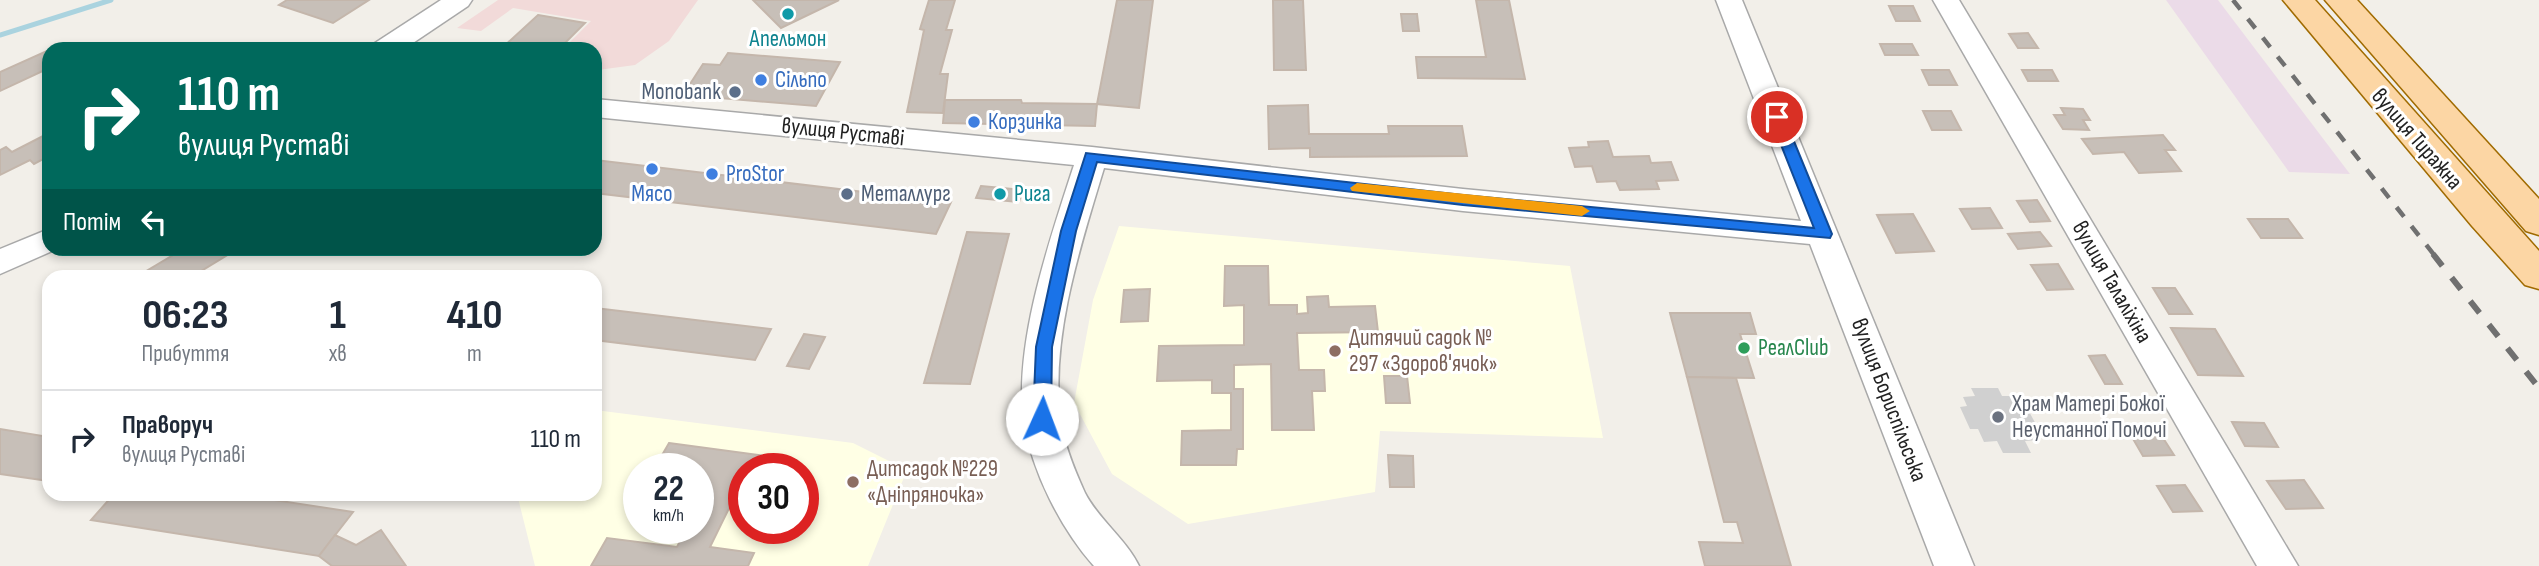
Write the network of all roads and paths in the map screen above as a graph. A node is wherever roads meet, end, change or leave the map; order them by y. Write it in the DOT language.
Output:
graph roads {
  1 [pos="459,0"];
  2 [pos="1729,0"];
  3 [pos="1945,0"];
  4 [pos="2298,0"];
  5 [pos="2340,0"];
  6 [pos="396,42"];
  7 [pos="602,109"];
  8 [pos="1091,157"];
  9 [pos="2539,222"];
  10 [pos="1824,234"];
  11 [pos="42,243"];
  12 [pos="0,262"];
  13 [pos="2539,275"];
  14 [pos="1119,566"];
  15 [pos="1954,566"];
  16 [pos="2277,566"];
  1 -- 6 [label="street"];
  2 -- 10 [label="street, вулиця Бориспільська"];
  3 -- 16 [label="street, вулиця Талаліхіна"];
  4 -- 13 [label="main road, вулиця Тиражна"];
  5 -- 9 [label="main road, вулиця Тиражна"];
  7 -- 8 [label="street, вулиця Руставі"];
  8 -- 10 [label="street, вулиця Руставі"];
  8 -- 14 [label="street"];
  10 -- 15 [label="street, вулиця Бориспільська"];
  11 -- 12 [label="street"];
}
